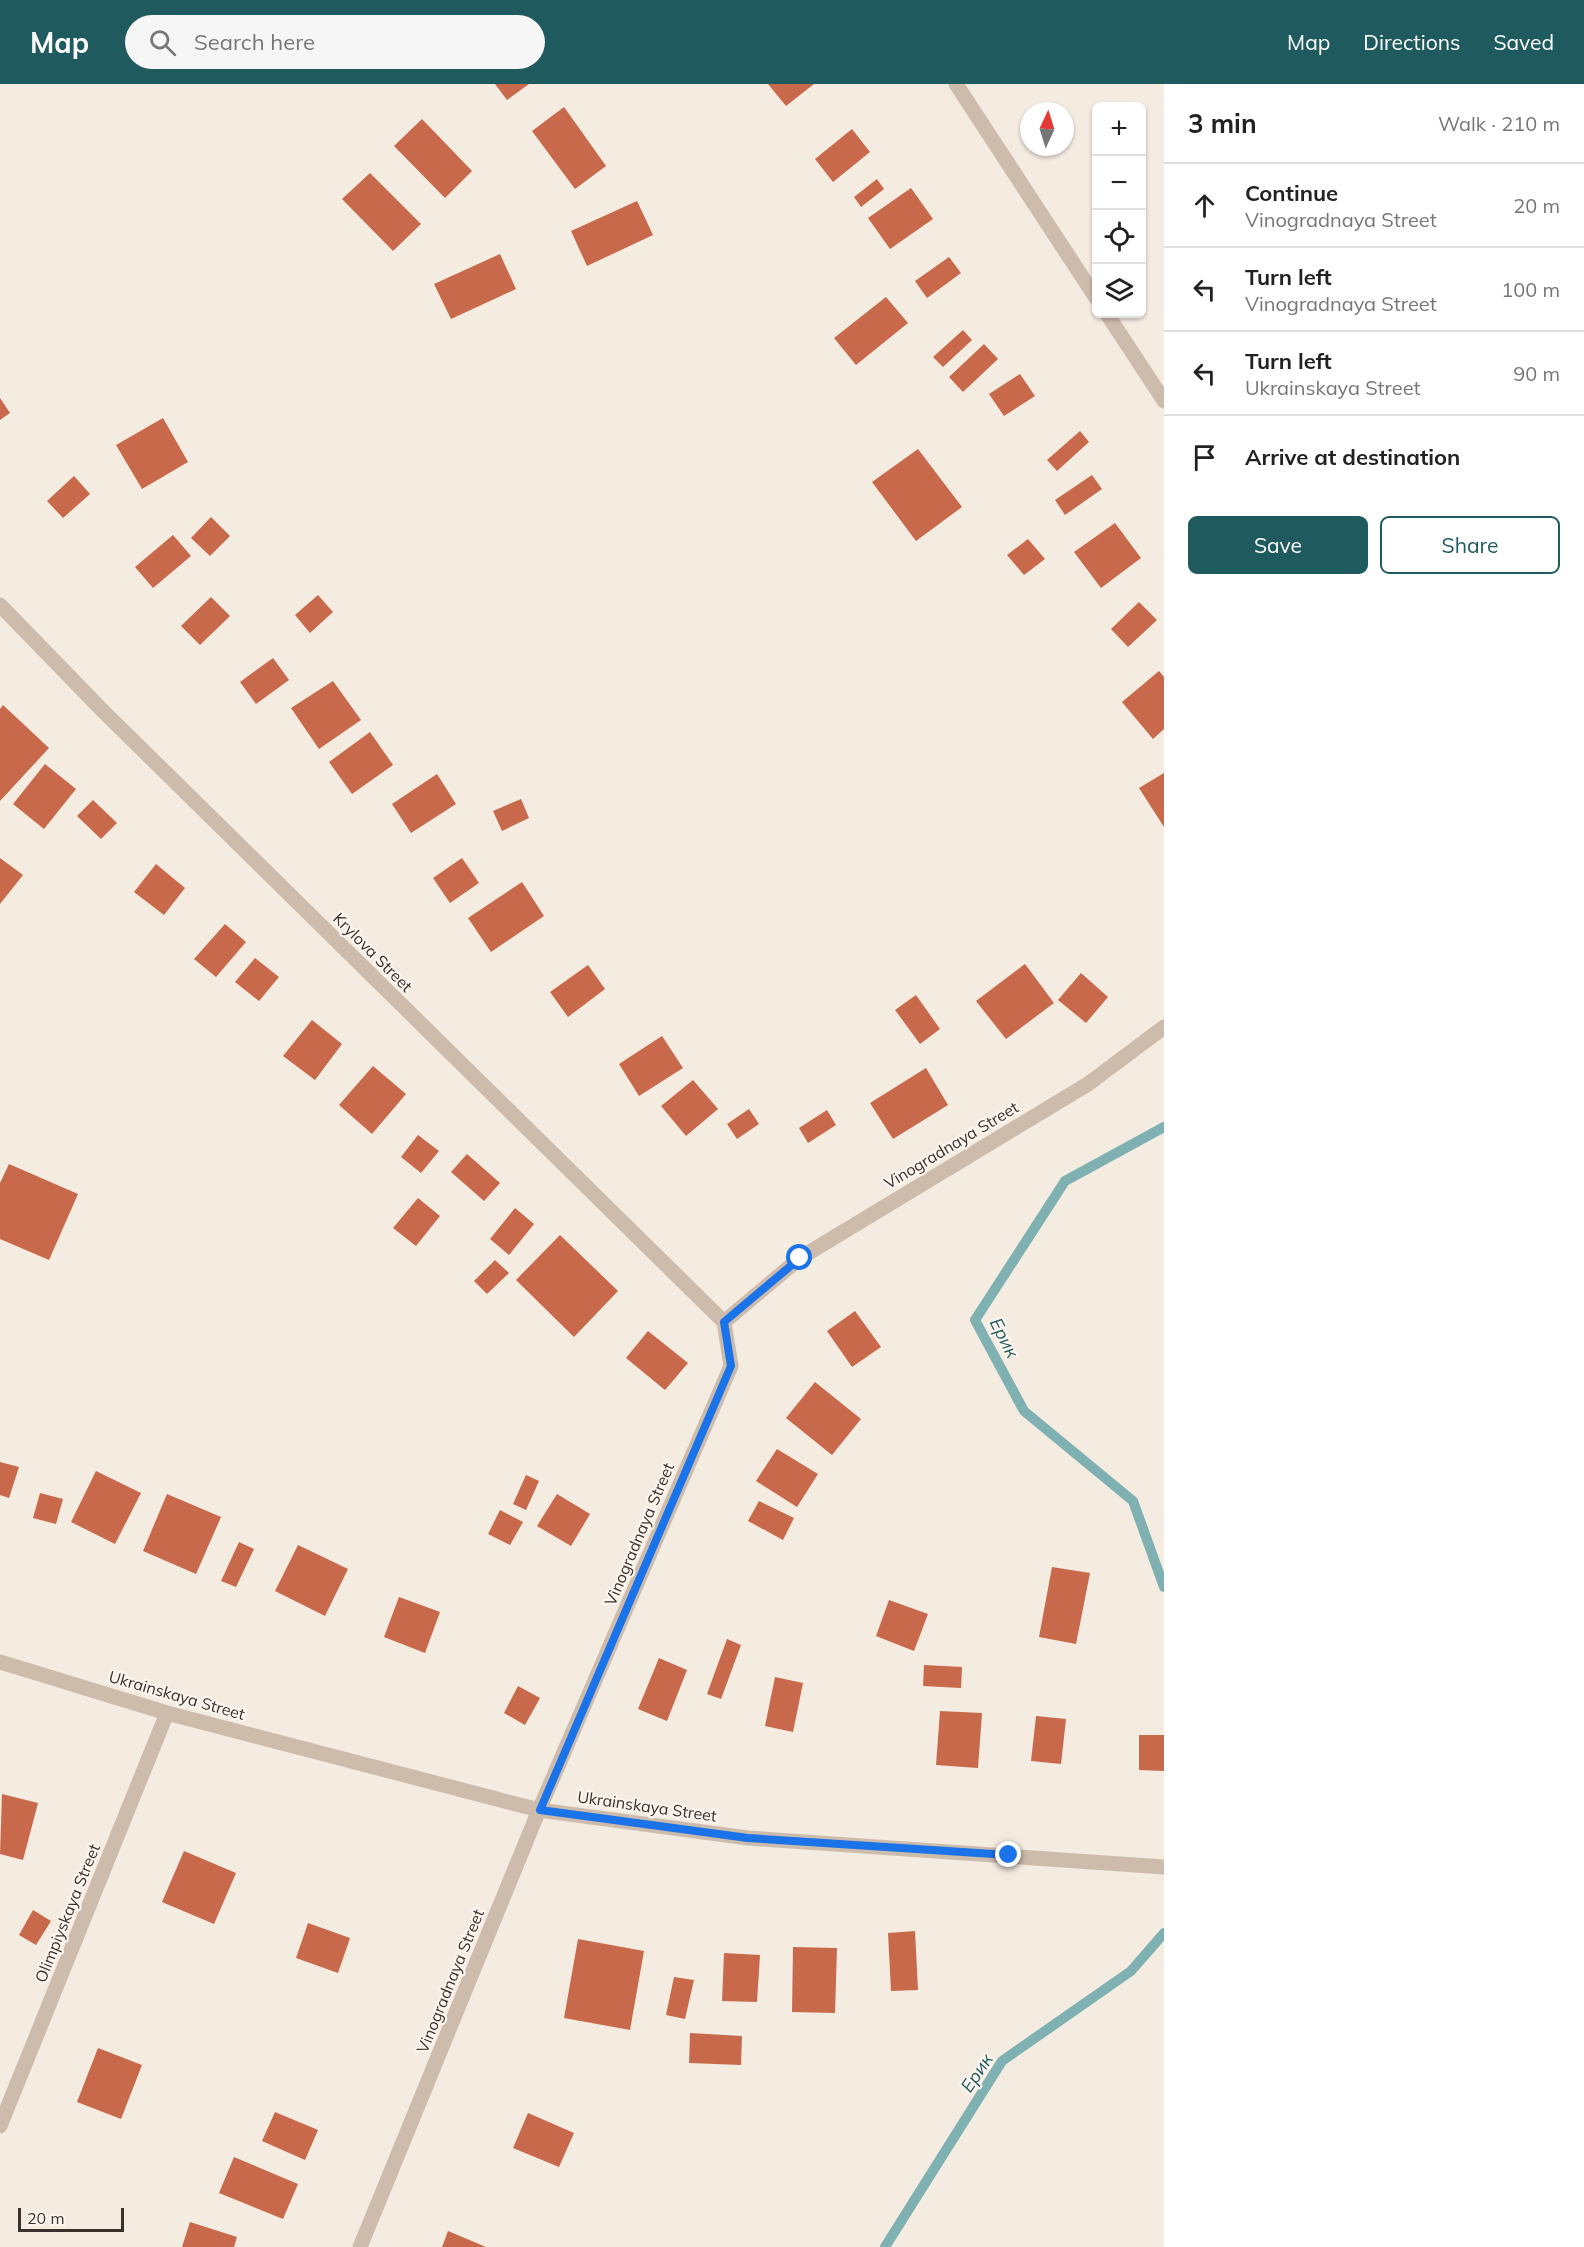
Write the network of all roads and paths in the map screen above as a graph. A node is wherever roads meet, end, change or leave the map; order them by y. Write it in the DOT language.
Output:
graph roads {
  1 [pos="956,84"];
  2 [pos="1092,292"];
  3 [pos="1110,318"];
  4 [pos="1164,401"];
  5 [pos="0,605"];
  6 [pos="1164,1028"];
  7 [pos="724,1322"];
  8 [pos="0,1662"];
  9 [pos="167,1713"];
  10 [pos="540,1810"];
  11 [pos="1164,1867"];
  12 [pos="5,2101"];
  13 [pos="0,2126"];
  14 [pos="360,2247"];
  1 -- 2 [label="street"];
  3 -- 4 [label="street"];
  5 -- 7 [label="street, Krylova Street"];
  6 -- 7 [label="street, Vinogradnaya Street"];
  7 -- 10 [label="street, Vinogradnaya Street"];
  8 -- 9 [label="street, Ukrainskaya Street"];
  9 -- 10 [label="street, Ukrainskaya Street"];
  9 -- 12 [label="street, Olimpiyskaya Street"];
  10 -- 11 [label="street, Ukrainskaya Street"];
  10 -- 14 [label="street, Vinogradnaya Street"];
  12 -- 13 [label="street, Olimpiyskaya Street"];
}
